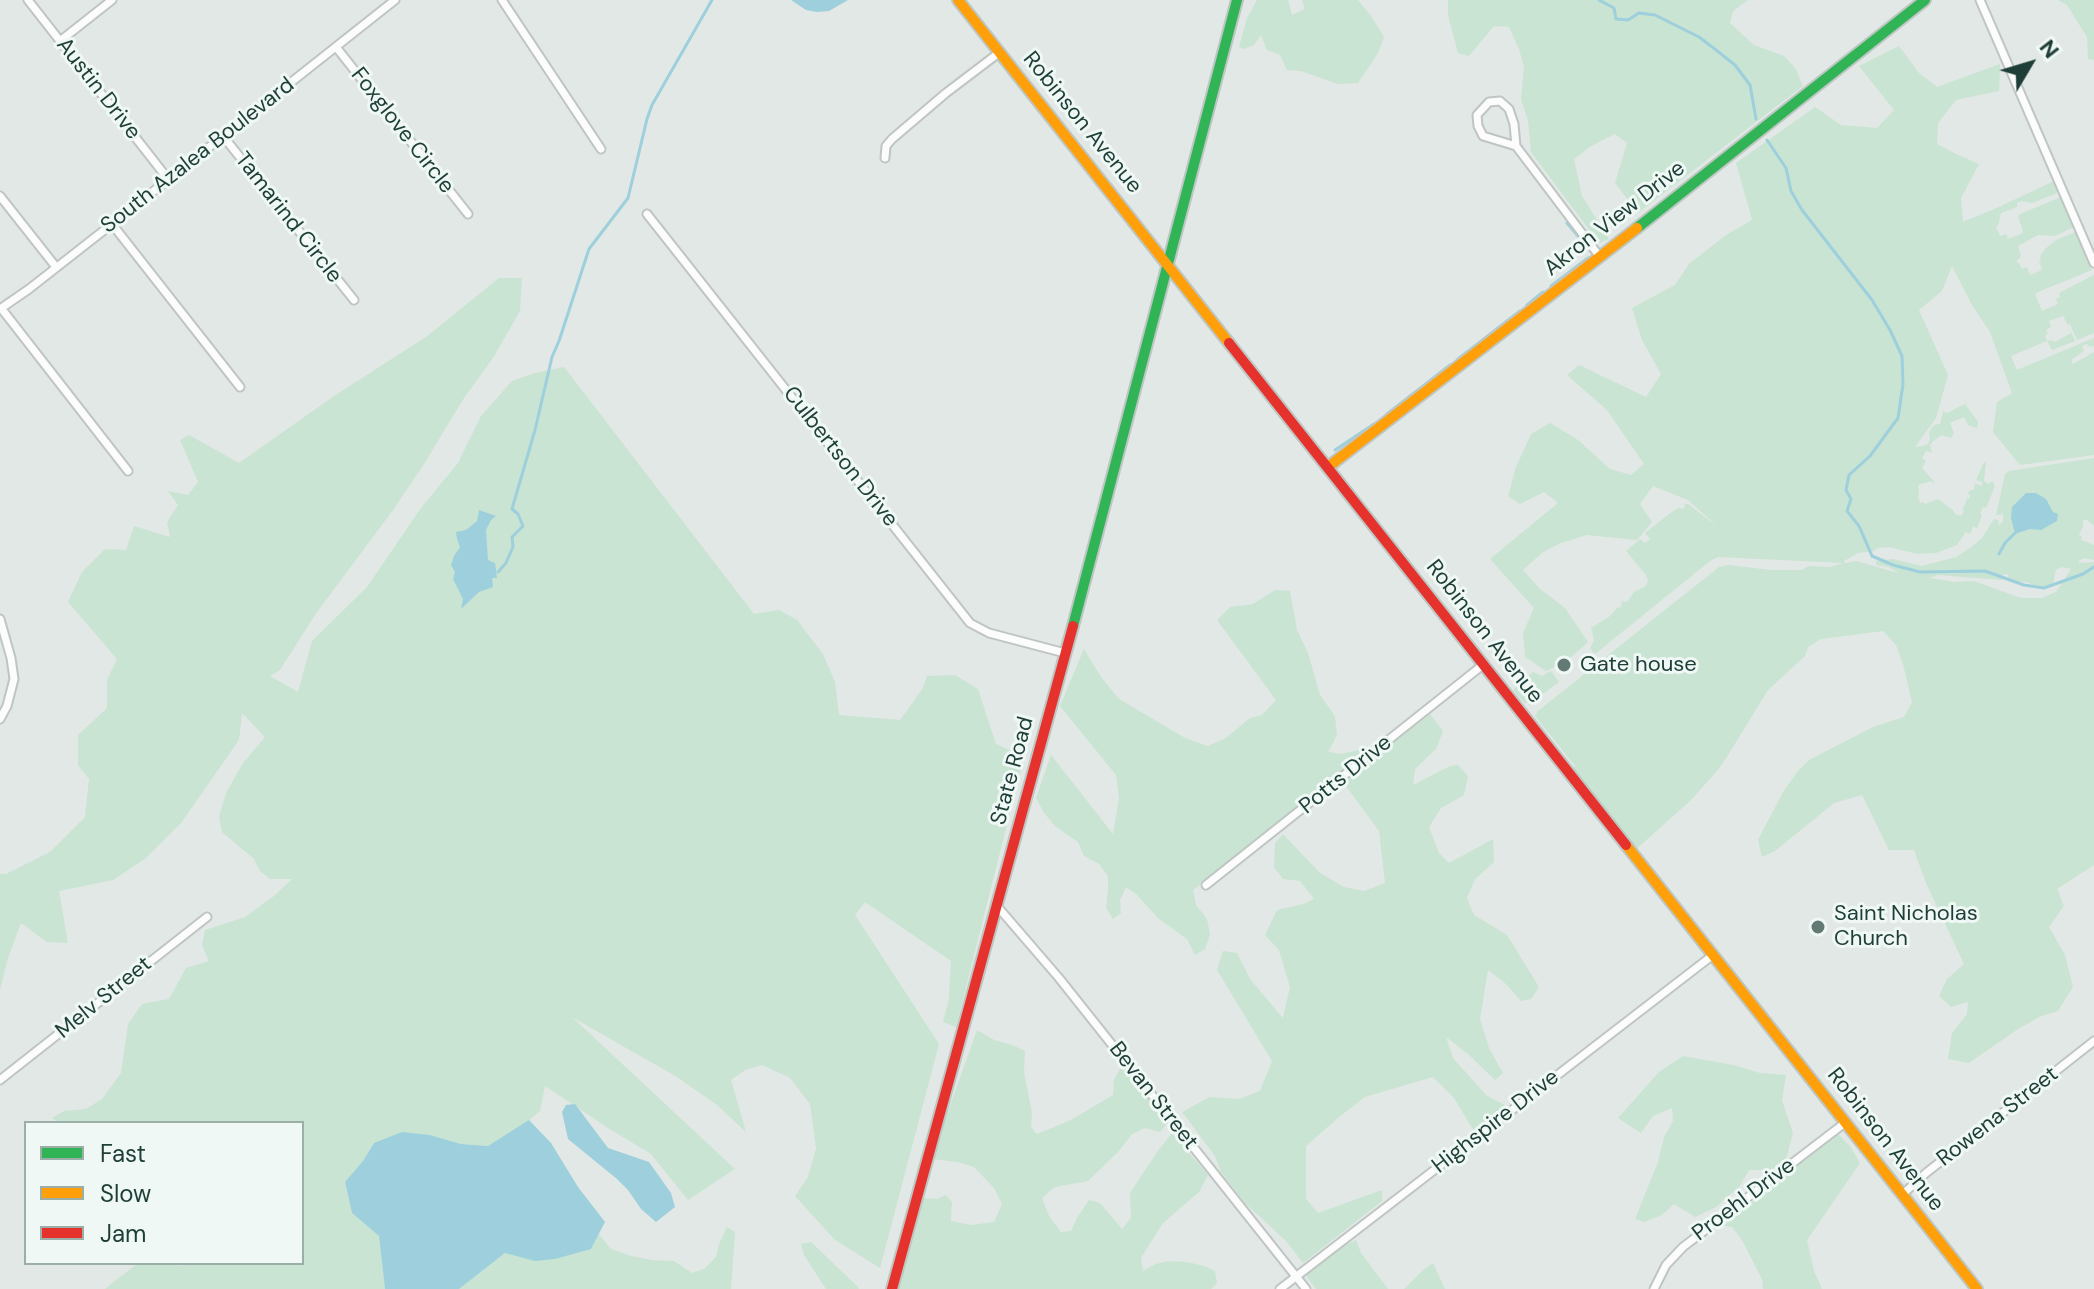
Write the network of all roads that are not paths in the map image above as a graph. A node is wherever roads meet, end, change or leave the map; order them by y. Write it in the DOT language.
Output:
graph roads {
  1 [pos="28,0"];
  2 [pos="112,0"];
  3 [pos="395,0"];
  4 [pos="502,0"];
  5 [pos="958,0"];
  6 [pos="1237,0"];
  7 [pos="1925,0"];
  8 [pos="1980,0"];
  9 [pos="60,41"];
  10 [pos="336,47"];
  11 [pos="1000,52"];
  12 [pos="223,136"];
  13 [pos="1516,146"];
  14 [pos="601,149"];
  15 [pos="885,158"];
  16 [pos="168,179"];
  17 [pos="0,196"];
  18 [pos="468,214"];
  19 [pos="647,214"];
  20 [pos="112,224"];
  21 [pos="1600,257"];
  22 [pos="1168,263"];
  23 [pos="2094,263"];
  24 [pos="56,267"];
  25 [pos="354,300"];
  26 [pos="0,308"];
  27 [pos="240,387"];
  28 [pos="1328,467"];
  29 [pos="128,471"];
  30 [pos="0,619"];
  31 [pos="1065,653"];
  32 [pos="1484,664"];
  33 [pos="0,719"];
  34 [pos="1206,885"];
  35 [pos="997,906"];
  36 [pos="207,917"];
  37 [pos="1713,955"];
  38 [pos="2094,1041"];
  39 [pos="0,1080"];
  40 [pos="1846,1122"];
  41 [pos="1903,1194"];
  42 [pos="1296,1276"];
  43 [pos="892,1289"];
  44 [pos="1280,1289"];
  45 [pos="1306,1289"];
  46 [pos="1654,1289"];
  47 [pos="1977,1289"];
  1 -- 9 [label="street, Austin Drive"];
  2 -- 9 [label="street"];
  3 -- 10 [label="street, South Azalea Boulevard"];
  4 -- 14 [label="street"];
  5 -- 11 [label="street, Robinson Avenue"];
  6 -- 22 [label="street, State Road"];
  7 -- 21 [label="street, Akron View Drive"];
  8 -- 23 [label="street"];
  9 -- 16 [label="street, Austin Drive"];
  10 -- 12 [label="street, South Azalea Boulevard"];
  10 -- 18 [label="street, Foxglove Circle"];
  11 -- 15 [label="street"];
  11 -- 22 [label="street, Robinson Avenue"];
  12 -- 16 [label="street, South Azalea Boulevard"];
  12 -- 25 [label="street, Tamarind Circle"];
  13 -- 13 [label="street"];
  13 -- 21 [label="street"];
  16 -- 20 [label="street, South Azalea Boulevard"];
  17 -- 24 [label="street"];
  19 -- 31 [label="street, Culbertson Drive"];
  20 -- 24 [label="street, South Azalea Boulevard"];
  20 -- 27 [label="street"];
  21 -- 28 [label="street, Akron View Drive"];
  22 -- 28 [label="street, Robinson Avenue"];
  22 -- 31 [label="street, State Road"];
  24 -- 26 [label="street, South Azalea Boulevard"];
  26 -- 29 [label="street"];
  28 -- 32 [label="street, Robinson Avenue"];
  30 -- 33 [label="street"];
  31 -- 35 [label="street, State Road"];
  32 -- 34 [label="street, Potts Drive"];
  32 -- 37 [label="street, Robinson Avenue"];
  35 -- 42 [label="street, Bevan Street"];
  35 -- 43 [label="street, State Road"];
  36 -- 39 [label="street, Melv Street"];
  37 -- 40 [label="street, Robinson Avenue"];
  37 -- 42 [label="street, Highspire Drive"];
  38 -- 41 [label="street, Rowena Street"];
  40 -- 41 [label="street, Robinson Avenue"];
  40 -- 46 [label="street, Proehl Drive"];
  41 -- 47 [label="street, Robinson Avenue"];
  42 -- 44 [label="street, Highspire Drive"];
  42 -- 45 [label="street, Bevan Street"];
}
